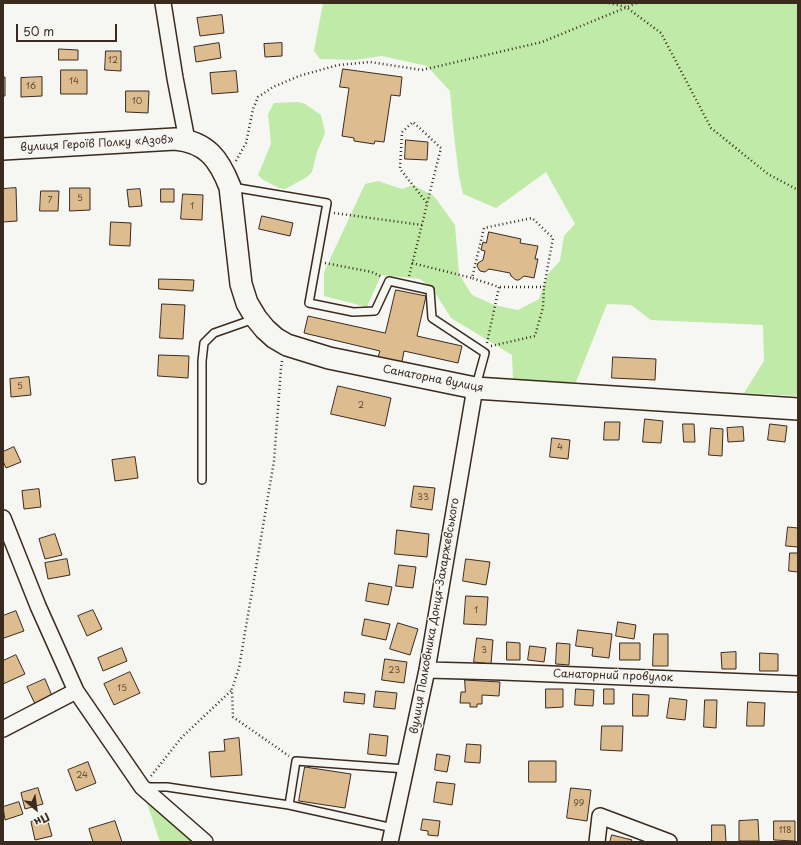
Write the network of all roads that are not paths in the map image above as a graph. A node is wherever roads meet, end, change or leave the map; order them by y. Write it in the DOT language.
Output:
graph roads {
  1 [pos="163,3"];
  2 [pos="188,140"];
  3 [pos="3,149"];
  4 [pos="227,180"];
  5 [pos="256,318"];
  6 [pos="475,388"];
  7 [pos="798,409"];
  8 [pos="202,480"];
  9 [pos="3,518"];
  10 [pos="427,670"];
  11 [pos="798,684"];
  12 [pos="76,691"];
  13 [pos="3,729"];
  14 [pos="406,769"];
  15 [pos="142,787"];
  16 [pos="289,805"];
  17 [pos="391,835"];
  18 [pos="205,842"];
  19 [pos="597,842"];
  20 [pos="669,842"];
  1 -- 2 [label="street"];
  2 -- 3 [label="main road, вулиця Героїв Полку «Азов»"];
  2 -- 4 [label="main road, вулиця Героїв Полку «Азов»"];
  4 -- 5 [label="main road, Санаторна вулиця"];
  4 -- 6 [label="lane"];
  5 -- 6 [label="main road, Санаторна вулиця"];
  5 -- 8 [label="lane"];
  6 -- 7 [label="main road, Санаторна вулиця"];
  6 -- 10 [label="street, вулиця Полковника Донця-Захаржевського"];
  9 -- 12 [label="street"];
  10 -- 11 [label="street, Санаторний провулок"];
  10 -- 14 [label="street, вулиця Полковника Донця-Захаржевського"];
  12 -- 13 [label="street"];
  12 -- 15 [label="street"];
  14 -- 16 [label="lane"];
  14 -- 17 [label="street, вулиця Полковника Донця-Захаржевського"];
  15 -- 16 [label="lane"];
  15 -- 18 [label="street"];
  16 -- 17 [label="lane"];
  19 -- 20 [label="street"];
}
